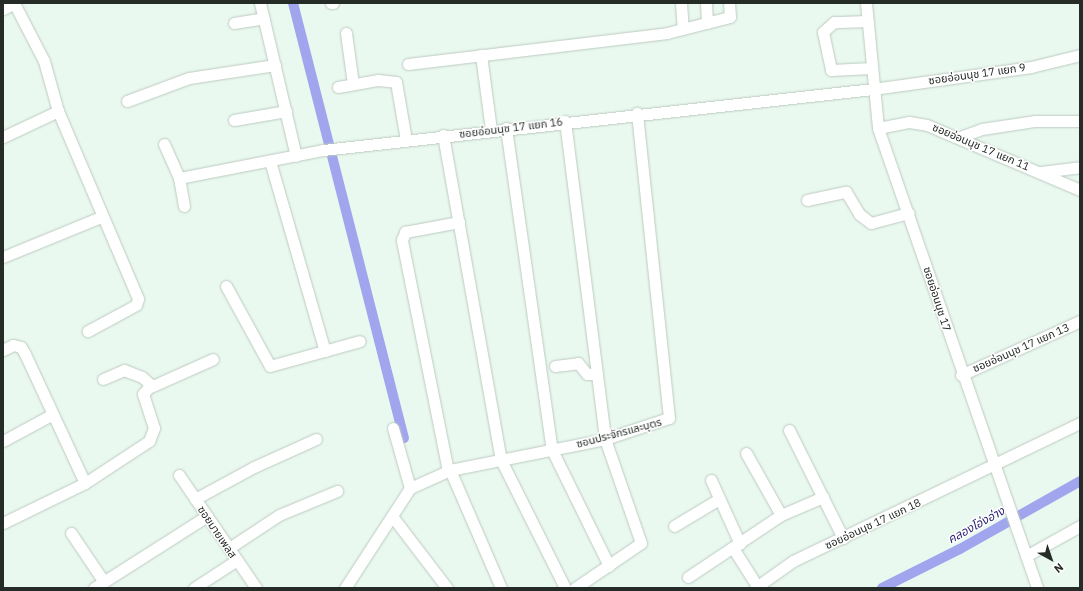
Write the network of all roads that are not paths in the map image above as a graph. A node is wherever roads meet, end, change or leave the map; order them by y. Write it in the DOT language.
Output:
graph roads {
  1 [pos="14,3"];
  2 [pos="260,3"];
  3 [pos="681,3"];
  4 [pos="706,3"];
  5 [pos="729,3"];
  6 [pos="866,3"];
  7 [pos="3,9"];
  8 [pos="264,18"];
  9 [pos="867,21"];
  10 [pos="234,23"];
  11 [pos="707,23"];
  12 [pos="683,28"];
  13 [pos="346,33"];
  14 [pos="481,55"];
  15 [pos="1080,55"];
  16 [pos="408,64"];
  17 [pos="275,65"];
  18 [pos="872,68"];
  19 [pos="353,84"];
  20 [pos="338,87"];
  21 [pos="874,89"];
  22 [pos="127,101"];
  23 [pos="286,111"];
  24 [pos="58,112"];
  25 [pos="637,113"];
  26 [pos="234,120"];
  27 [pos="565,121"];
  28 [pos="1080,121"];
  29 [pos="506,128"];
  30 [pos="878,128"];
  31 [pos="492,130"];
  32 [pos="443,136"];
  33 [pos="3,137"];
  34 [pos="960,137"];
  35 [pos="406,140"];
  36 [pos="164,144"];
  37 [pos="296,156"];
  38 [pos="270,161"];
  39 [pos="1080,167"];
  40 [pos="1041,172"];
  41 [pos="179,178"];
  42 [pos="1080,190"];
  43 [pos="807,200"];
  44 [pos="184,206"];
  45 [pos="909,213"];
  46 [pos="101,217"];
  47 [pos="459,222"];
  48 [pos="3,257"];
  49 [pos="226,286"];
  50 [pos="1080,321"];
  51 [pos="88,331"];
  52 [pos="360,341"];
  53 [pos="3,350"];
  54 [pos="325,351"];
  55 [pos="214,359"];
  56 [pos="555,366"];
  57 [pos="596,374"];
  58 [pos="961,375"];
  59 [pos="103,379"];
  60 [pos="152,386"];
  61 [pos="51,415"];
  62 [pos="1080,423"];
  63 [pos="393,428"];
  64 [pos="790,430"];
  65 [pos="316,439"];
  66 [pos="605,439"];
  67 [pos="3,440"];
  68 [pos="552,450"];
  69 [pos="746,453"];
  70 [pos="501,460"];
  71 [pos="996,466"];
  72 [pos="449,471"];
  73 [pos="179,475"];
  74 [pos="711,480"];
  75 [pos="84,483"];
  76 [pos="410,488"];
  77 [pos="338,491"];
  78 [pos="823,497"];
  79 [pos="195,499"];
  80 [pos="719,499"];
  81 [pos="781,515"];
  82 [pos="207,516"];
  83 [pos="392,516"];
  84 [pos="3,523"];
  85 [pos="674,526"];
  86 [pos="1080,526"];
  87 [pos="72,533"];
  88 [pos="843,538"];
  89 [pos="737,546"];
  90 [pos="229,548"];
  91 [pos="1026,556"];
  92 [pos="237,560"];
  93 [pos="609,566"];
  94 [pos="688,577"];
  95 [pos="104,582"];
  96 [pos="347,587"];
  97 [pos="756,587"];
  98 [pos="1034,587"];
  99 [pos="94,588"];
  100 [pos="194,588"];
  101 [pos="256,588"];
  102 [pos="447,588"];
  103 [pos="501,588"];
  104 [pos="565,588"];
  105 [pos="575,588"];
  1 -- 7 [label="street"];
  1 -- 24 [label="street"];
  2 -- 8 [label="street"];
  3 -- 12 [label="street"];
  4 -- 11 [label="street"];
  5 -- 11 [label="street"];
  6 -- 9 [label="street, ซอยอ่อนนุช 17"];
  8 -- 10 [label="street"];
  8 -- 17 [label="street"];
  9 -- 18 [label="street, ซอยอ่อนนุช 17"];
  9 -- 18 [label="street"];
  11 -- 12 [label="street"];
  12 -- 14 [label="street"];
  13 -- 19 [label="street"];
  14 -- 16 [label="street"];
  14 -- 31 [label="street"];
  15 -- 21 [label="street, ซอยอ่อนนุช 17 แยก 9"];
  17 -- 22 [label="street"];
  17 -- 23 [label="street"];
  18 -- 21 [label="street, ซอยอ่อนนุช 17"];
  19 -- 20 [label="street"];
  19 -- 35 [label="street"];
  21 -- 25 [label="street, ซอยอ่อนนุช 17 แยก 16"];
  21 -- 30 [label="street, ซอยอ่อนนุช 17"];
  23 -- 26 [label="street"];
  23 -- 37 [label="street"];
  24 -- 33 [label="street"];
  24 -- 46 [label="street"];
  25 -- 27 [label="street, ซอยอ่อนนุช 17 แยก 16"];
  25 -- 66 [label="street, ซอนประจักรและบุตร"];
  27 -- 29 [label="street, ซอยอ่อนนุช 17 แยก 16"];
  27 -- 57 [label="street"];
  28 -- 34 [label="street"];
  29 -- 31 [label="street, ซอยอ่อนนุช 17 แยก 16"];
  29 -- 68 [label="street"];
  30 -- 34 [label="street, ซอยอ่อนนุช 17 แยก 11"];
  30 -- 45 [label="street, ซอยอ่อนนุช 17"];
  31 -- 32 [label="street, ซอยอ่อนนุช 17 แยก 16"];
  32 -- 35 [label="street, ซอยอ่อนนุช 17 แยก 16"];
  32 -- 47 [label="street"];
  34 -- 40 [label="street, ซอยอ่อนนุช 17 แยก 11"];
  35 -- 37 [label="street, ซอยอ่อนนุช 17 แยก 16"];
  36 -- 41 [label="street"];
  37 -- 38 [label="street, ซอยอ่อนนุช 17 แยก 16"];
  38 -- 41 [label="street, ซอยอ่อนนุช 17 แยก 16"];
  38 -- 54 [label="street"];
  39 -- 40 [label="street"];
  40 -- 42 [label="street, ซอยอ่อนนุช 17 แยก 11"];
  41 -- 44 [label="street"];
  43 -- 45 [label="street"];
  45 -- 58 [label="street, ซอยอ่อนนุช 17"];
  46 -- 48 [label="street"];
  46 -- 51 [label="street"];
  47 -- 70 [label="street"];
  47 -- 72 [label="street"];
  49 -- 54 [label="street"];
  50 -- 58 [label="street, ซอยอ่อนนุช 17 แยก 13"];
  52 -- 54 [label="street"];
  53 -- 61 [label="street"];
  55 -- 60 [label="street"];
  56 -- 57 [label="street"];
  57 -- 66 [label="street"];
  58 -- 71 [label="street, ซอยอ่อนนุช 17"];
  59 -- 60 [label="street"];
  60 -- 75 [label="street"];
  61 -- 67 [label="street"];
  61 -- 75 [label="street"];
  62 -- 71 [label="street, ซอยอ่อนนุช 17 แยก 18"];
  63 -- 76 [label="street"];
  64 -- 78 [label="street"];
  65 -- 79 [label="street"];
  66 -- 68 [label="street, ซอนประจักรและบุตร"];
  66 -- 93 [label="street"];
  68 -- 70 [label="street, ซอนประจักรและบุตร"];
  68 -- 93 [label="street"];
  69 -- 81 [label="street"];
  70 -- 72 [label="street, ซอนประจักรและบุตร"];
  70 -- 104 [label="street"];
  71 -- 88 [label="street, ซอยอ่อนนุช 17 แยก 18"];
  71 -- 91 [label="street, ซอยอ่อนนุช 17"];
  72 -- 76 [label="street, ซอนประจักรและบุตร"];
  72 -- 103 [label="street"];
  73 -- 79 [label="street, ซอยมายเพลส"];
  74 -- 80 [label="street"];
  75 -- 84 [label="street"];
  76 -- 83 [label="street"];
  77 -- 90 [label="street"];
  78 -- 81 [label="street"];
  78 -- 88 [label="street"];
  79 -- 82 [label="street, ซอยมายเพลส"];
  80 -- 85 [label="street"];
  80 -- 89 [label="street"];
  81 -- 89 [label="street"];
  82 -- 90 [label="street, ซอยมายเพลส"];
  82 -- 95 [label="street"];
  83 -- 96 [label="street"];
  83 -- 102 [label="street"];
  86 -- 91 [label="street"];
  87 -- 95 [label="street"];
  88 -- 97 [label="street, ซอยอ่อนนุช 17 แยก 18"];
  89 -- 94 [label="street"];
  89 -- 97 [label="street"];
  90 -- 92 [label="street, ซอยมายเพลส"];
  91 -- 98 [label="street, ซอยอ่อนนุช 17"];
  92 -- 100 [label="street"];
  92 -- 101 [label="street, ซอยมายเพลส"];
  93 -- 105 [label="street"];
  95 -- 99 [label="street"];
}
